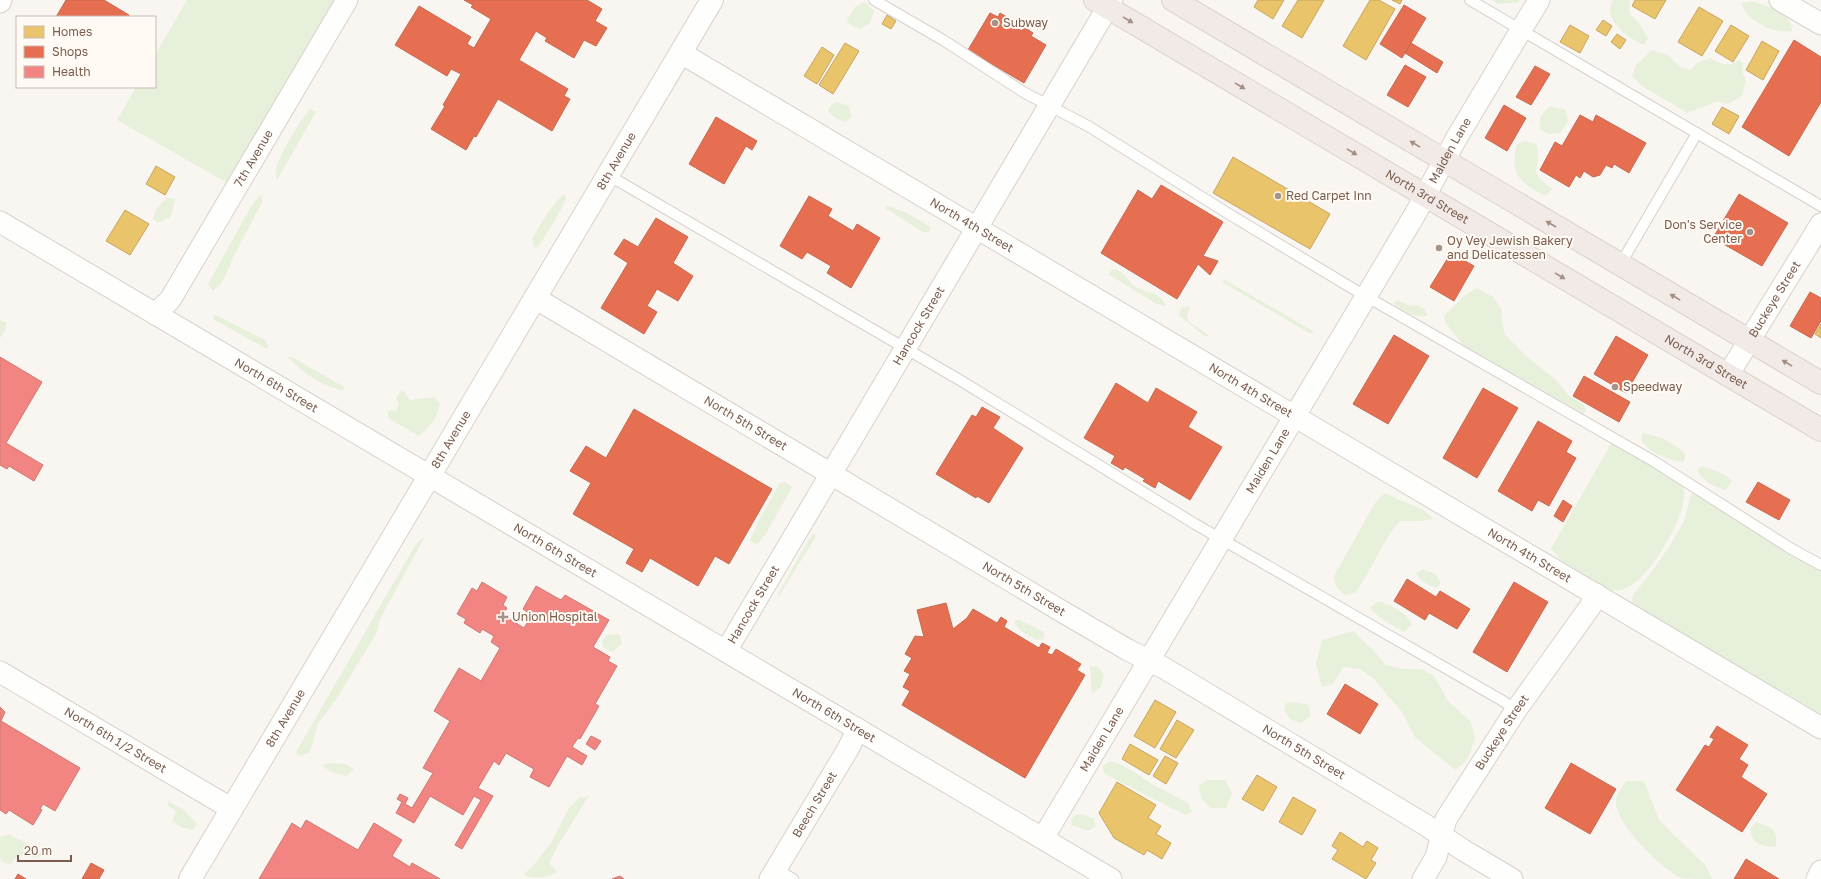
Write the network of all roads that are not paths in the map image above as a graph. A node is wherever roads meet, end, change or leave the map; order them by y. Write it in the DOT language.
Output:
graph roads {
  1 [pos="347,0"];
  2 [pos="712,0"];
  3 [pos="874,0"];
  4 [pos="1173,0"];
  5 [pos="1470,0"];
  6 [pos="1539,0"];
  7 [pos="1780,0"];
  8 [pos="1105,3"];
  9 [pos="1821,24"];
  10 [pos="1521,30"];
  11 [pos="681,53"];
  12 [pos="1049,107"];
  13 [pos="1697,133"];
  14 [pos="1444,161"];
  15 [pos="608,175"];
  16 [pos="1425,195"];
  17 [pos="1821,206"];
  18 [pos="0,222"];
  19 [pos="1821,224"];
  20 [pos="977,228"];
  21 [pos="1620,265"];
  22 [pos="1366,295"];
  23 [pos="535,298"];
  24 [pos="155,314"];
  25 [pos="1749,341"];
  26 [pos="906,348"];
  27 [pos="1728,375"];
  28 [pos="1821,383"];
  29 [pos="1293,417"];
  30 [pos="1821,430"];
  31 [pos="831,473"];
  32 [pos="429,476"];
  33 [pos="1221,538"];
  34 [pos="1821,565"];
  35 [pos="1596,594"];
  36 [pos="726,651"];
  37 [pos="1148,660"];
  38 [pos="0,672"];
  39 [pos="1516,710"];
  40 [pos="1821,728"];
  41 [pos="858,730"];
  42 [pos="232,809"];
  43 [pos="1441,836"];
  44 [pos="1043,838"];
  45 [pos="1821,871"];
  46 [pos="780,876"];
  47 [pos="190,879"];
  48 [pos="1111,879"];
  49 [pos="1423,879"];
  50 [pos="1512,879"];
  51 [pos="1817,879"];
  1 -- 24 [label="street, 7th Avenue"];
  2 -- 11 [label="street, 8th Avenue"];
  3 -- 12 [label="lane"];
  14 -- 4 [label="highway, one-way"];
  5 -- 10 [label="lane"];
  6 -- 10 [label="street, Maiden Lane"];
  7 -- 9 [label="street"];
  8 -- 12 [label="street, Hancock Street"];
  8 -- 16 [label="highway, North 3rd Street, one-way"];
  10 -- 13 [label="lane"];
  10 -- 14 [label="street, Maiden Lane"];
  11 -- 15 [label="street, 8th Avenue"];
  11 -- 20 [label="street, North 4th Street"];
  12 -- 20 [label="street, Hancock Street"];
  12 -- 22 [label="lane"];
  13 -- 17 [label="lane"];
  13 -- 21 [label="lane"];
  14 -- 16 [label="street, Maiden Lane"];
  21 -- 14 [label="highway, one-way"];
  15 -- 23 [label="street, 8th Avenue"];
  15 -- 26 [label="lane"];
  16 -- 22 [label="street, Maiden Lane"];
  16 -- 27 [label="highway, North 3rd Street, one-way"];
  18 -- 24 [label="street, North 6th Street"];
  19 -- 25 [label="street, Buckeye Street"];
  20 -- 26 [label="street, Hancock Street"];
  20 -- 29 [label="street, North 4th Street"];
  25 -- 21 [label="highway, one-way"];
  22 -- 29 [label="street, Maiden Lane"];
  22 -- 34 [label="lane"];
  23 -- 31 [label="street, North 5th Street"];
  23 -- 32 [label="street, 8th Avenue"];
  24 -- 32 [label="street, North 6th Street"];
  25 -- 27 [label="street, Buckeye Street"];
  28 -- 25 [label="highway, one-way"];
  26 -- 31 [label="street, Hancock Street"];
  26 -- 33 [label="lane"];
  27 -- 30 [label="highway, North 3rd Street"];
  29 -- 33 [label="street, Maiden Lane"];
  29 -- 35 [label="street, North 4th Street"];
  31 -- 36 [label="street, Hancock Street"];
  31 -- 37 [label="street, North 5th Street"];
  32 -- 36 [label="street, North 6th Street"];
  32 -- 42 [label="street, 8th Avenue"];
  33 -- 37 [label="street, Maiden Lane"];
  33 -- 39 [label="lane"];
  35 -- 39 [label="street, Buckeye Street"];
  35 -- 40 [label="street, North 4th Street"];
  36 -- 41 [label="street, North 6th Street"];
  37 -- 43 [label="street, North 5th Street"];
  37 -- 44 [label="street, Maiden Lane"];
  38 -- 42 [label="street, North 6th 1/2 Street"];
  39 -- 43 [label="street, Buckeye Street"];
  41 -- 44 [label="street, North 6th Street"];
  41 -- 46 [label="street, Beech Street"];
  42 -- 47 [label="street, 8th Avenue"];
  43 -- 49 [label="street, Buckeye Street"];
  43 -- 50 [label="street, North 5th Street"];
  44 -- 48 [label="street, North 6th Street"];
  45 -- 51 [label="street"];
}
